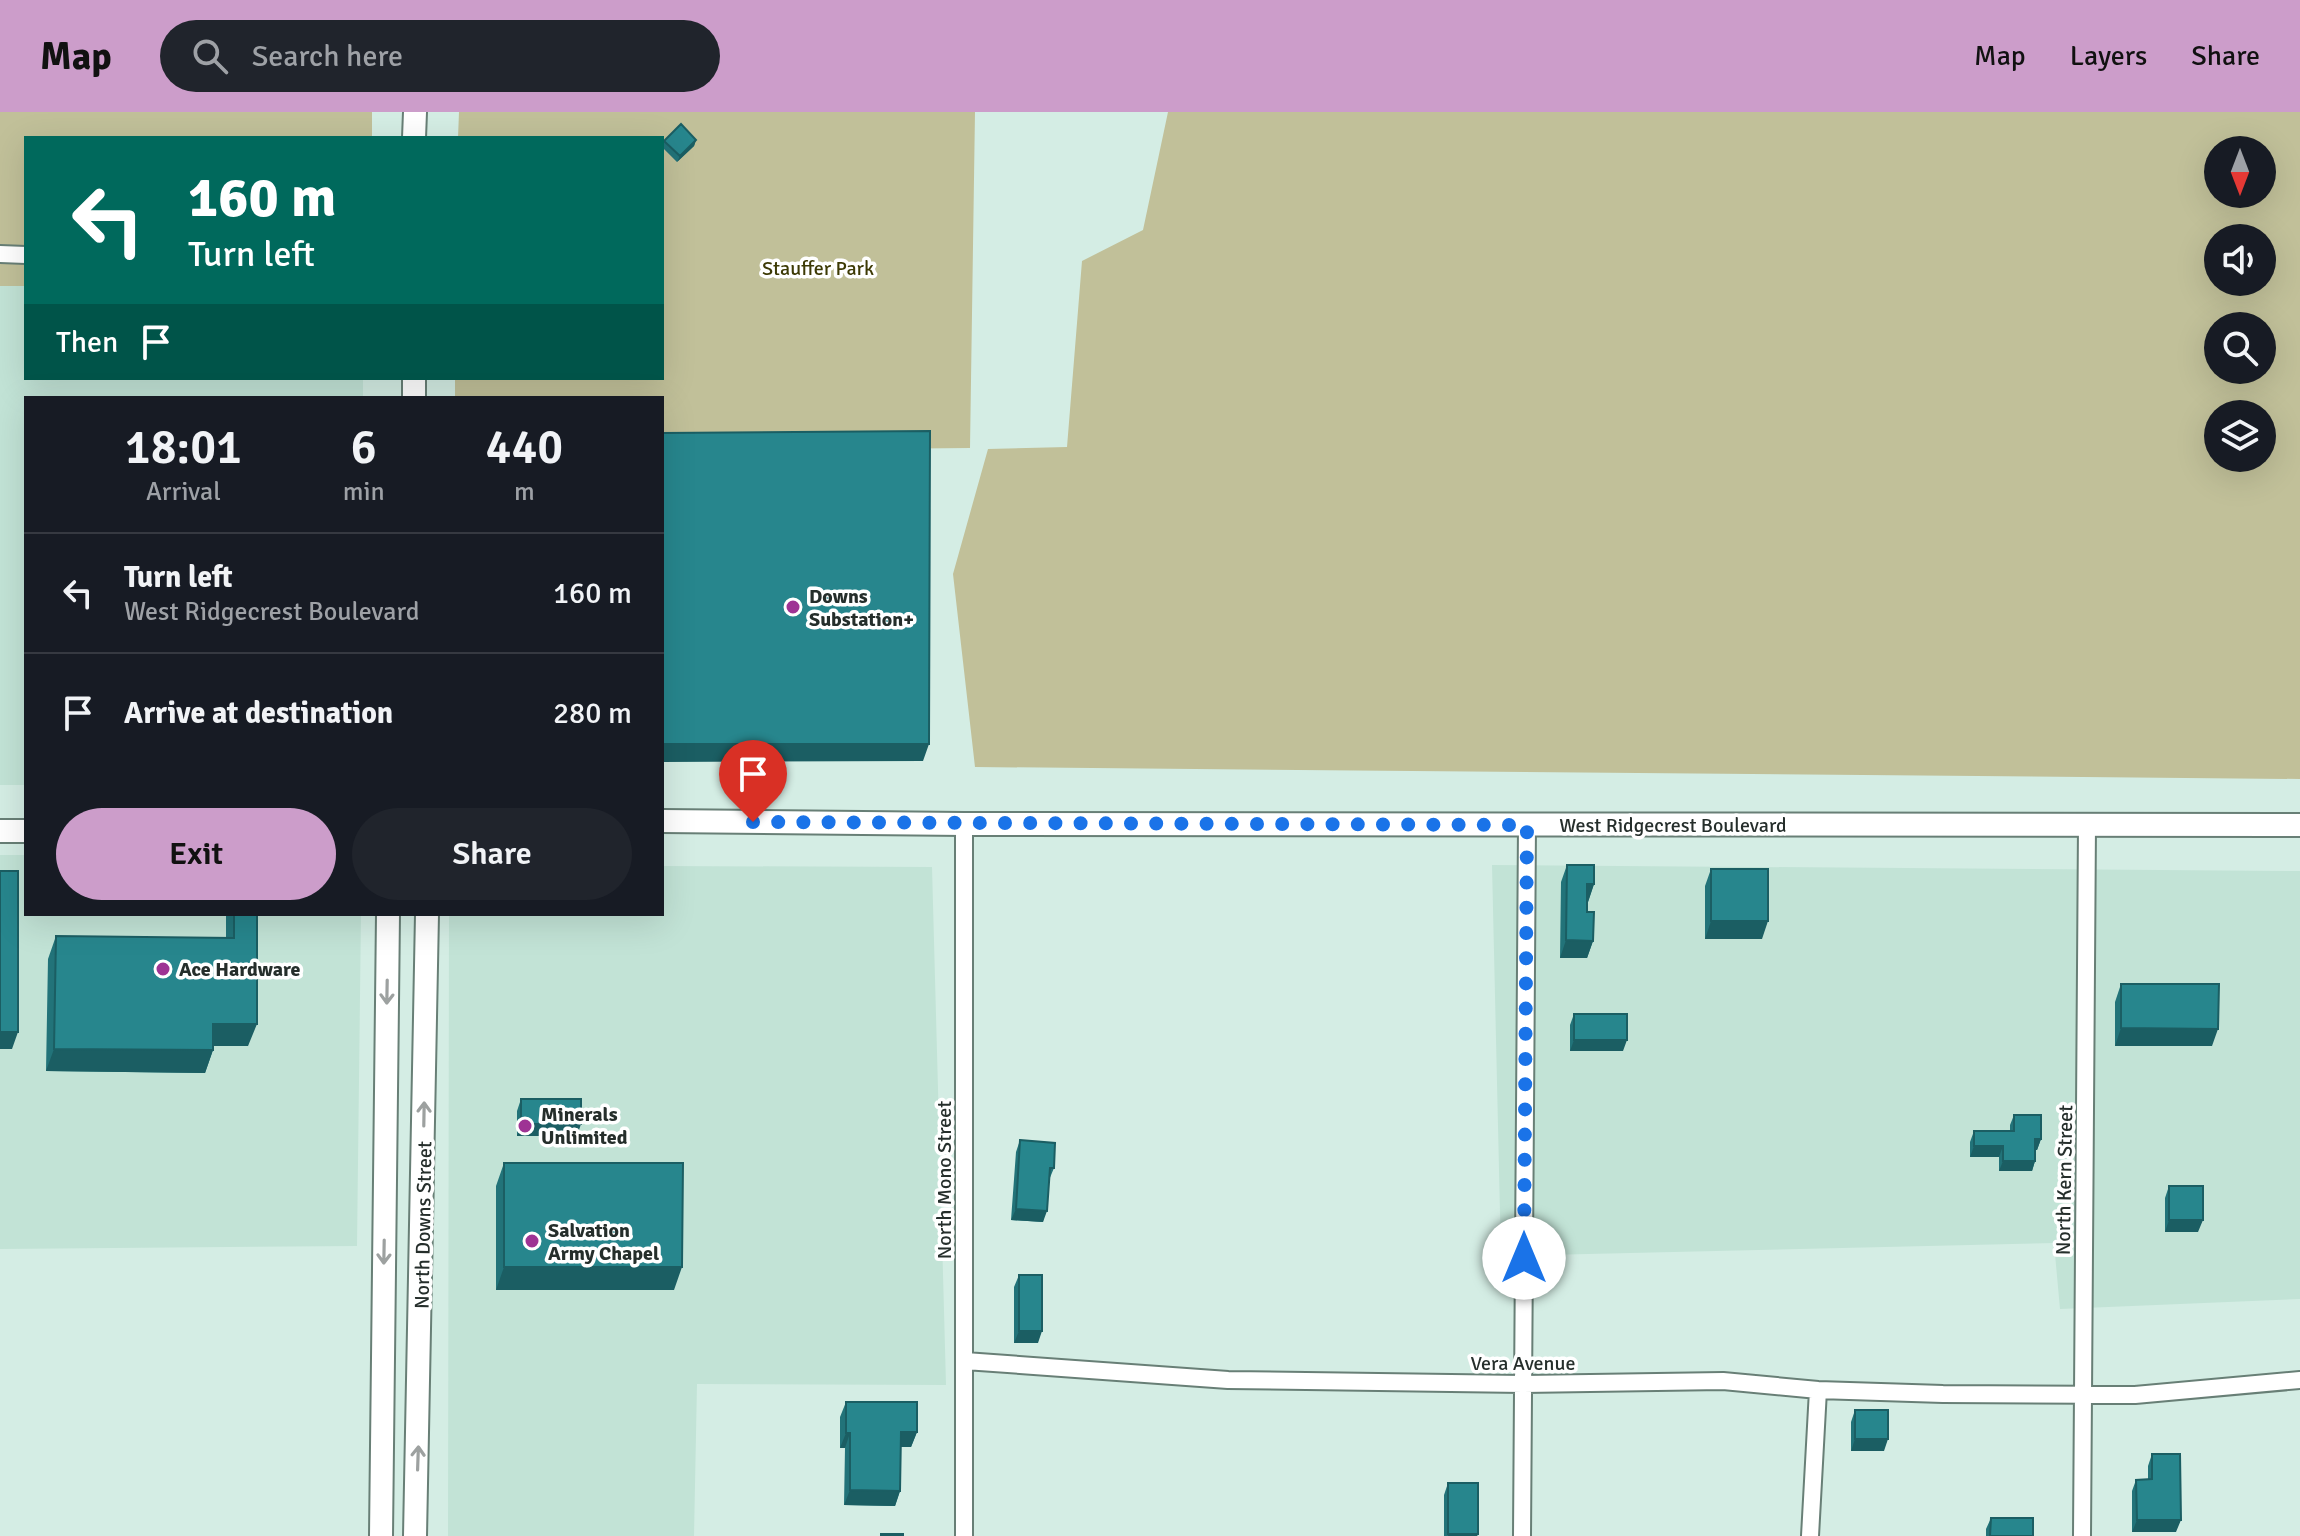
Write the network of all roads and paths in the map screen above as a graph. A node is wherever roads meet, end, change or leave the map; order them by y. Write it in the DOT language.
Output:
graph roads {
  1 [pos="415,112"];
  2 [pos="414,136"];
  3 [pos="0,254"];
  4 [pos="24,255"];
  5 [pos="664,821"];
  6 [pos="964,824"];
  7 [pos="1527,825"];
  8 [pos="2087,825"];
  9 [pos="2300,825"];
  10 [pos="0,831"];
  11 [pos="24,831"];
  12 [pos="388,916"];
  13 [pos="427,916"];
  14 [pos="965,1361"];
  15 [pos="2300,1380"];
  16 [pos="1523,1384"];
  17 [pos="1818,1390"];
  18 [pos="2082,1396"];
  19 [pos="381,1536"];
  20 [pos="415,1536"];
  21 [pos="964,1536"];
  22 [pos="1522,1536"];
  23 [pos="1810,1536"];
  24 [pos="2082,1536"];
  1 -- 2 [label="street"];
  3 -- 4 [label="street"];
  5 -- 6 [label="street, West Ridgecrest Boulevard"];
  6 -- 7 [label="street, West Ridgecrest Boulevard"];
  6 -- 14 [label="street, North Mono Street"];
  7 -- 8 [label="street, West Ridgecrest Boulevard"];
  7 -- 16 [label="street"];
  8 -- 9 [label="street, West Ridgecrest Boulevard"];
  8 -- 18 [label="street, North Kern Street"];
  10 -- 11 [label="street"];
  12 -- 19 [label="street, North Downs Street, one-way"];
  20 -- 13 [label="street, North Downs Street, one-way"];
  14 -- 16 [label="street, Vera Avenue"];
  14 -- 21 [label="street, North Mono Street"];
  15 -- 18 [label="street, Vera Avenue"];
  16 -- 17 [label="street, Vera Avenue"];
  16 -- 22 [label="street"];
  17 -- 18 [label="street, Vera Avenue"];
  17 -- 23 [label="street"];
  18 -- 24 [label="street, North Kern Street"];
}
